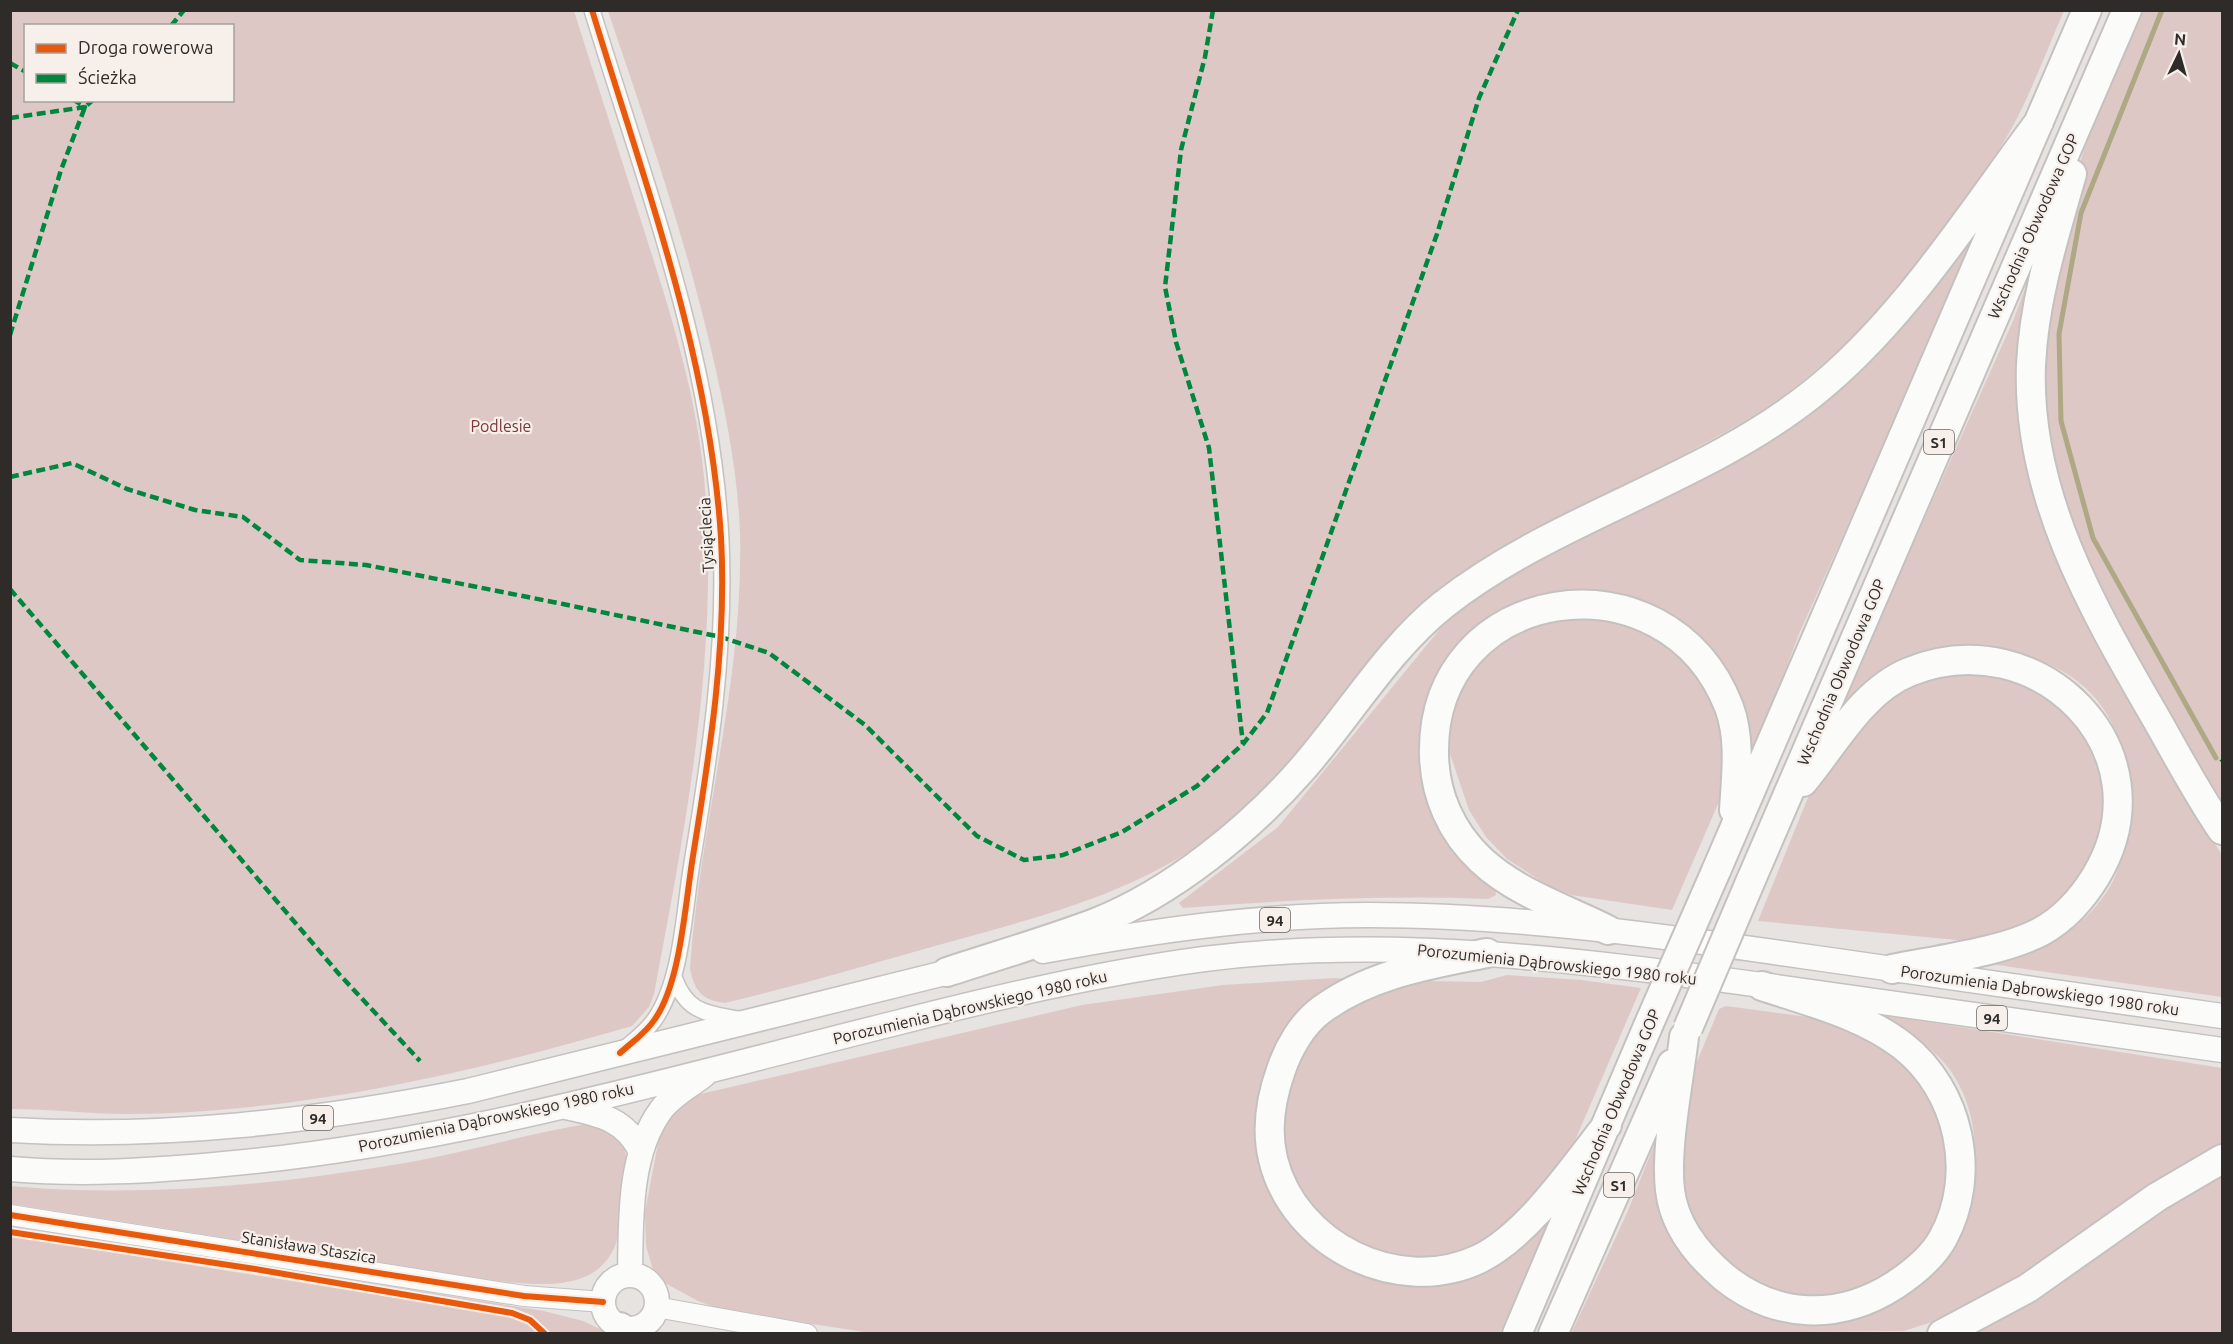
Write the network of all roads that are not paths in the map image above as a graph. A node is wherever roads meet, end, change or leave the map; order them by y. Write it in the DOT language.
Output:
graph roads {
  1 [pos="592,10"];
  2 [pos="2087,10"];
  3 [pos="2127,10"];
  4 [pos="2099,78"];
  5 [pos="2039,122"];
  6 [pos="1783,807"];
  7 [pos="1733,830"];
  8 [pos="2223,830"];
  9 [pos="1608,930"];
  10 [pos="1487,953"];
  11 [pos="1892,969"];
  12 [pos="947,972"];
  13 [pos="674,977"];
  14 [pos="1762,986"];
  15 [pos="2223,1016"];
  16 [pos="748,1021"];
  17 [pos="1686,1033"];
  18 [pos="2223,1050"];
  19 [pos="620,1053"];
  20 [pos="714,1068"];
  21 [pos="560,1106"];
  22 [pos="1607,1125"];
  23 [pos="10,1130"];
  24 [pos="641,1152"];
  25 [pos="2223,1160"];
  26 [pos="10,1169"];
  27 [pos="10,1215"];
  28 [pos="630,1275"];
  29 [pos="603,1302"];
  30 [pos="656,1307"];
  31 [pos="625,1330"];
  32 [pos="1519,1330"];
  33 [pos="807,1334"];
  34 [pos="1554,1334"];
  35 [pos="1942,1334"];
  1 -- 13 [label="street, Tysiąclecia"];
  2 -- 5 [label="highway, Wschodnia Obwodowa GOP / S1"];
  3 -- 4 [label="highway, Wschodnia Obwodowa GOP / S1"];
  4 -- 6 [label="highway, Wschodnia Obwodowa GOP / S1"];
  4 -- 8 [label="highway"];
  5 -- 7 [label="highway, Wschodnia Obwodowa GOP / S1"];
  5 -- 12 [label="highway"];
  6 -- 11 [label="highway"];
  6 -- 17 [label="highway, Wschodnia Obwodowa GOP / S1, bridge"];
  7 -- 9 [label="highway"];
  7 -- 22 [label="highway, Wschodnia Obwodowa GOP / S1, bridge"];
  9 -- 11 [label="main road, Porozumienia Dąbrowskiego 1980 roku / 94"];
  9 -- 12 [label="main road, Porozumienia Dąbrowskiego 1980 roku / 94"];
  10 -- 14 [label="main road, Porozumienia Dąbrowskiego 1980 roku / 94"];
  10 -- 20 [label="main road, Porozumienia Dąbrowskiego 1980 roku / 94"];
  10 -- 22 [label="highway"];
  11 -- 15 [label="main road, Porozumienia Dąbrowskiego 1980 roku / 94"];
  12 -- 16 [label="main road, Porozumienia Dąbrowskiego 1980 roku / 94"];
  13 -- 16 [label="street"];
  13 -- 19 [label="street, Tysiąclecia"];
  14 -- 17 [label="highway"];
  14 -- 18 [label="main road, Porozumienia Dąbrowskiego 1980 roku / 94"];
  16 -- 19 [label="main road, Porozumienia Dąbrowskiego 1980 roku / 94"];
  17 -- 34 [label="highway, Wschodnia Obwodowa GOP / S1"];
  19 -- 23 [label="main road, Porozumienia Dąbrowskiego 1980 roku / 94"];
  20 -- 21 [label="main road, Porozumienia Dąbrowskiego 1980 roku / 94"];
  20 -- 24 [label="main road"];
  21 -- 24 [label="main road"];
  21 -- 26 [label="main road, Porozumienia Dąbrowskiego 1980 roku / 94"];
  22 -- 32 [label="highway, Wschodnia Obwodowa GOP / S1"];
  24 -- 28 [label="main road"];
  25 -- 35 [label="highway"];
  27 -- 29 [label="street, Stanisława Staszica"];
  28 -- 29 [label="main road"];
  28 -- 30 [label="main road"];
  29 -- 31 [label="main road"];
  30 -- 31 [label="main road"];
  30 -- 33 [label="street"];
}
